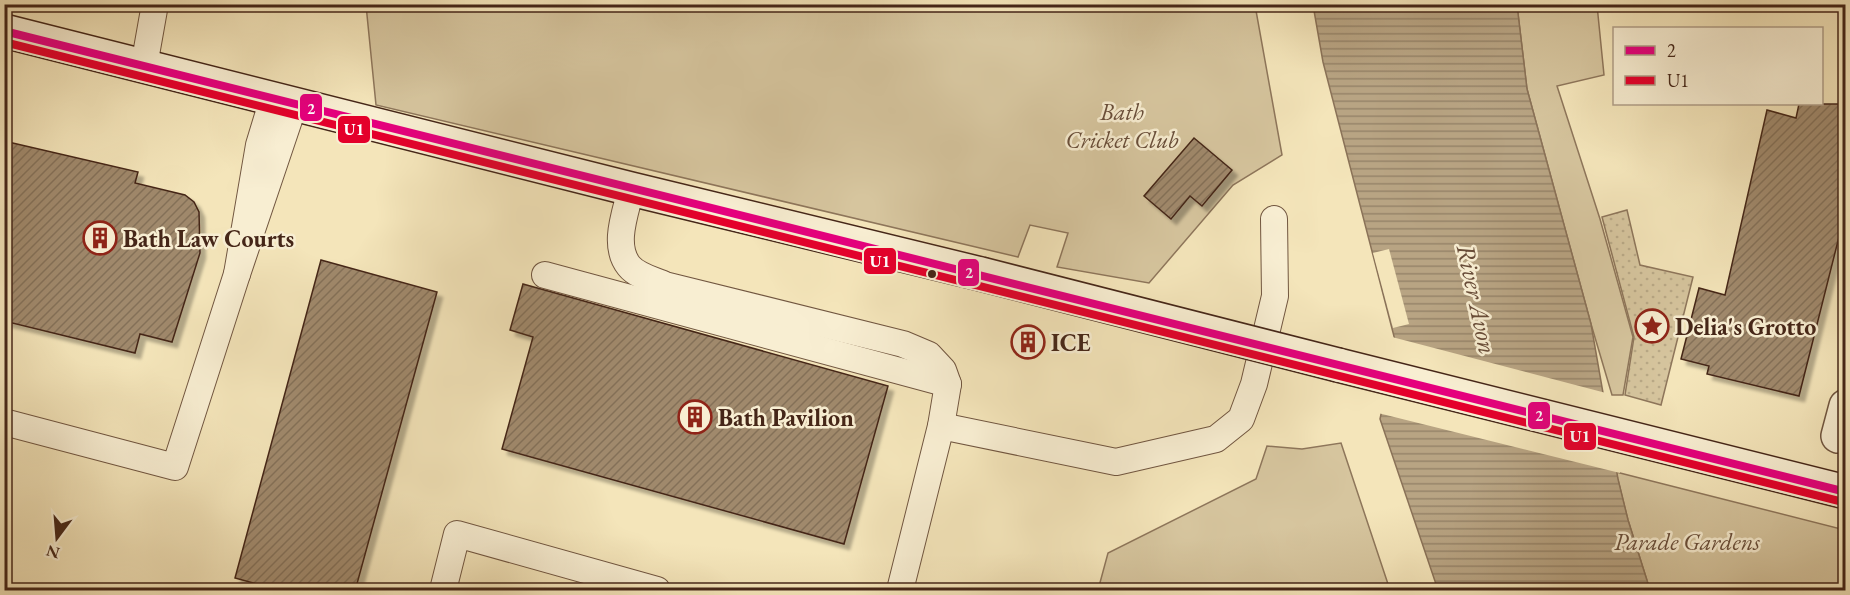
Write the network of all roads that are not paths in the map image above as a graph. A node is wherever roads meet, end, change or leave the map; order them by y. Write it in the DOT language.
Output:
graph roads {
  1 [pos="155,4"];
  2 [pos="4,31"];
  3 [pos="144,66"];
  4 [pos="283,102"];
  5 [pos="631,189"];
  6 [pos="1274,219"];
  7 [pos="546,275"];
  8 [pos="948,384"];
  9 [pos="4,422"];
  10 [pos="941,426"];
  11 [pos="1845,492"];
  12 [pos="443,591"];
  13 [pos="657,591"];
  14 [pos="900,591"];
  1 -- 3 [label="lane"];
  2 -- 3 [label="street"];
  3 -- 4 [label="street"];
  4 -- 5 [label="street"];
  4 -- 9 [label="lane"];
  5 -- 8 [label="lane"];
  5 -- 11 [label="street, bridge"];
  6 -- 10 [label="lane"];
  7 -- 8 [label="lane"];
  8 -- 10 [label="lane"];
  10 -- 14 [label="lane"];
  12 -- 13 [label="lane"];
}
